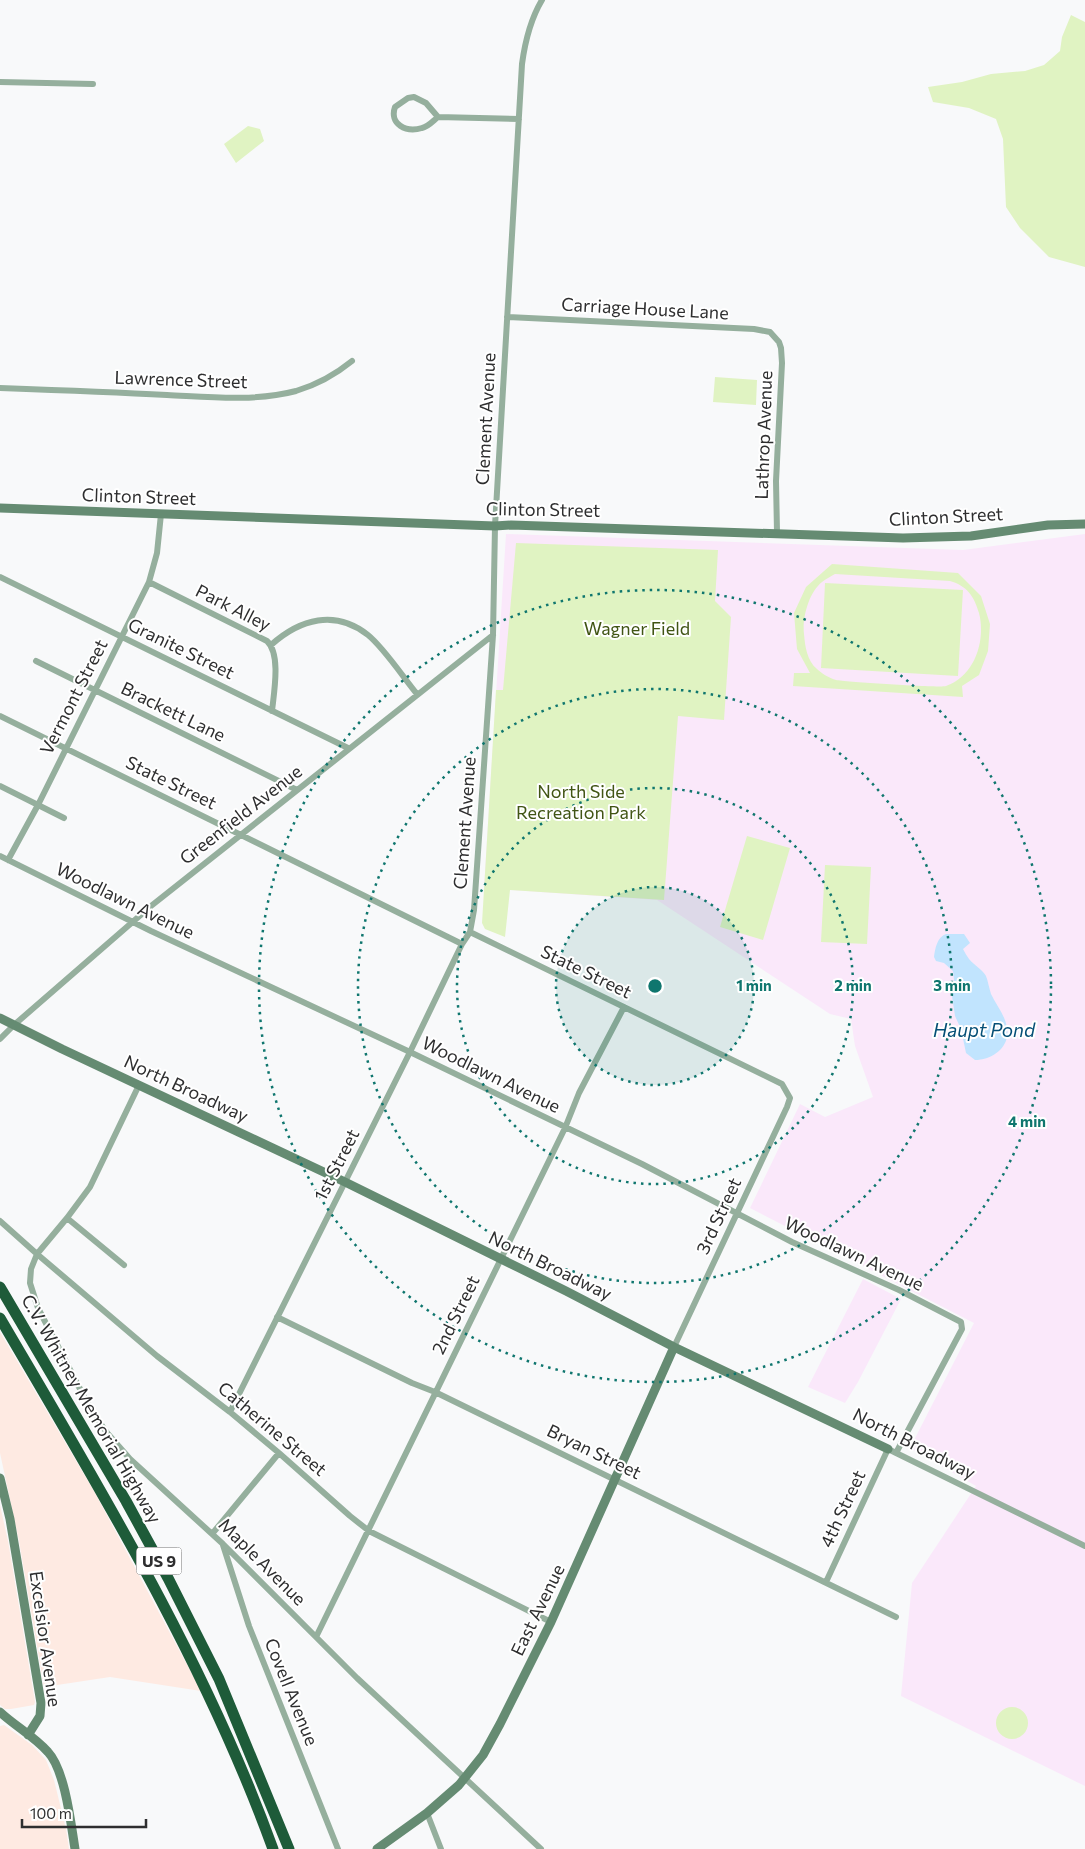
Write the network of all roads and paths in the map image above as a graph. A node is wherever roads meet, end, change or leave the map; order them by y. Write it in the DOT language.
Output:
graph roads {
  1 [pos="542,0"];
  2 [pos="0,82"];
  3 [pos="93,84"];
  4 [pos="438,117"];
  5 [pos="519,119"];
  6 [pos="507,316"];
  7 [pos="777,339"];
  8 [pos="352,361"];
  9 [pos="0,388"];
  10 [pos="0,508"];
  11 [pos="161,514"];
  12 [pos="1085,524"];
  13 [pos="495,526"];
  14 [pos="777,532"];
  15 [pos="0,577"];
  16 [pos="149,582"];
  17 [pos="493,635"];
  18 [pos="121,637"];
  19 [pos="271,645"];
  20 [pos="36,661"];
  21 [pos="95,690"];
  22 [pos="417,694"];
  23 [pos="272,711"];
  24 [pos="0,716"];
  25 [pos="65,747"];
  26 [pos="348,748"];
  27 [pos="0,786"];
  28 [pos="297,790"];
  29 [pos="38,804"];
  30 [pos="64,818"];
  31 [pos="241,835"];
  32 [pos="0,856"];
  33 [pos="8,860"];
  34 [pos="133,921"];
  35 [pos="470,932"];
  36 [pos="462,944"];
  37 [pos="624,1007"];
  38 [pos="0,1018"];
  39 [pos="14,1025"];
  40 [pos="0,1039"];
  41 [pos="410,1052"];
  42 [pos="139,1085"];
  43 [pos="790,1098"];
  44 [pos="565,1128"];
  45 [pos="345,1182"];
  46 [pos="736,1214"];
  47 [pos="67,1218"];
  48 [pos="0,1220"];
  49 [pos="37,1254"];
  50 [pos="500,1260"];
  51 [pos="124,1265"];
  52 [pos="0,1287"];
  53 [pos="277,1317"];
  54 [pos="0,1318"];
  55 [pos="962,1329"];
  56 [pos="674,1347"];
  57 [pos="435,1392"];
  58 [pos="230,1412"];
  59 [pos="892,1451"];
  60 [pos="279,1453"];
  61 [pos="0,1478"];
  62 [pos="615,1479"];
  63 [pos="369,1531"];
  64 [pos="212,1534"];
  65 [pos="223,1544"];
  66 [pos="1085,1546"];
  67 [pos="826,1582"];
  68 [pos="896,1617"];
  69 [pos="551,1622"];
  70 [pos="316,1637"];
  71 [pos="1,1713"];
  72 [pos="28,1735"];
  73 [pos="465,1779"];
  74 [pos="427,1813"];
  75 [pos="75,1849"];
  76 [pos="273,1849"];
  77 [pos="289,1849"];
  78 [pos="338,1849"];
  79 [pos="377,1849"];
  80 [pos="440,1849"];
  81 [pos="541,1849"];
  1 -- 5 [label="street, Clement Avenue"];
  2 -- 3 [label="street"];
  4 -- 4 [label="street"];
  4 -- 5 [label="street"];
  5 -- 6 [label="street, Clement Avenue"];
  6 -- 7 [label="street, Carriage House Lane"];
  6 -- 13 [label="street, Clement Avenue"];
  7 -- 14 [label="street, Lathrop Avenue"];
  8 -- 9 [label="street, Lawrence Street"];
  10 -- 11 [label="street, Clinton Street"];
  11 -- 13 [label="street, Clinton Street"];
  11 -- 16 [label="street, Vermont Street"];
  12 -- 14 [label="street, Clinton Street"];
  13 -- 14 [label="street, Clinton Street"];
  13 -- 17 [label="street, Clement Avenue"];
  15 -- 18 [label="street, Granite Street"];
  16 -- 18 [label="street, Vermont Street"];
  16 -- 19 [label="street, Park Alley"];
  17 -- 22 [label="street, Greenfield Avenue"];
  17 -- 35 [label="street, Clement Avenue"];
  18 -- 21 [label="street, Vermont Street"];
  18 -- 23 [label="street, Granite Street"];
  19 -- 22 [label="street"];
  19 -- 23 [label="street, Park Alley"];
  20 -- 21 [label="street, Brackett Lane"];
  21 -- 25 [label="street, Vermont Street"];
  21 -- 28 [label="street, Brackett Lane"];
  22 -- 26 [label="street, Greenfield Avenue"];
  23 -- 26 [label="street, Granite Street"];
  24 -- 25 [label="street, State Street"];
  25 -- 29 [label="street, Vermont Street"];
  25 -- 31 [label="street, State Street"];
  26 -- 28 [label="street, Greenfield Avenue"];
  27 -- 29 [label="street"];
  28 -- 31 [label="street, Greenfield Avenue"];
  29 -- 30 [label="street"];
  29 -- 33 [label="street, Vermont Street"];
  31 -- 34 [label="street, Greenfield Avenue"];
  31 -- 36 [label="street, State Street"];
  32 -- 33 [label="street, Woodlawn Avenue"];
  33 -- 34 [label="street, Woodlawn Avenue"];
  34 -- 39 [label="street, Greenfield Avenue"];
  34 -- 41 [label="street, Woodlawn Avenue"];
  35 -- 36 [label="street, 1st Street"];
  35 -- 37 [label="street, State Street"];
  36 -- 41 [label="street, 1st Street"];
  37 -- 43 [label="street, State Street"];
  37 -- 44 [label="street, 2nd Street"];
  38 -- 39 [label="street, North Broadway"];
  39 -- 40 [label="street, Greenfield Avenue"];
  39 -- 42 [label="street, North Broadway"];
  41 -- 44 [label="street, Woodlawn Avenue"];
  41 -- 45 [label="street, 1st Street"];
  42 -- 45 [label="street, North Broadway"];
  42 -- 47 [label="street"];
  43 -- 46 [label="street, 3rd Street"];
  44 -- 46 [label="street, Woodlawn Avenue"];
  44 -- 50 [label="street, 2nd Street"];
  45 -- 50 [label="street, North Broadway"];
  45 -- 53 [label="street, 1st Street"];
  46 -- 55 [label="street, Woodlawn Avenue"];
  46 -- 56 [label="street, 3rd Street"];
  47 -- 49 [label="street"];
  47 -- 51 [label="street"];
  48 -- 49 [label="street, Catherine Street"];
  49 -- 58 [label="street, Catherine Street"];
  49 -- 64 [label="street, Maple Avenue"];
  50 -- 56 [label="street, North Broadway"];
  50 -- 57 [label="street, 2nd Street"];
  52 -- 77 [label="highway, C.V. Whitney Memorial Highway / US 9"];
  53 -- 57 [label="street, Bryan Street"];
  53 -- 58 [label="street, 1st Street"];
  54 -- 76 [label="highway, C.V. Whitney Memorial Highway / US 9"];
  55 -- 59 [label="street, 4th Street"];
  56 -- 59 [label="street, North Broadway"];
  56 -- 62 [label="street, East Avenue"];
  57 -- 62 [label="street, Bryan Street"];
  57 -- 63 [label="street, 2nd Street"];
  58 -- 60 [label="street, Catherine Street"];
  59 -- 66 [label="street, North Broadway"];
  59 -- 67 [label="street, 4th Street"];
  60 -- 63 [label="street, Catherine Street"];
  60 -- 64 [label="street"];
  61 -- 72 [label="street, Excelsior Avenue"];
  62 -- 67 [label="street, Bryan Street"];
  62 -- 69 [label="street, East Avenue"];
  63 -- 69 [label="street, Catherine Street"];
  63 -- 70 [label="street, 2nd Street"];
  64 -- 65 [label="street, Maple Avenue"];
  65 -- 70 [label="street, Maple Avenue"];
  65 -- 78 [label="street, Covell Avenue"];
  67 -- 68 [label="street, Bryan Street"];
  69 -- 73 [label="street, East Avenue"];
  70 -- 73 [label="street, Maple Avenue"];
  71 -- 72 [label="street"];
  72 -- 75 [label="street"];
  73 -- 74 [label="street, East Avenue"];
  73 -- 81 [label="street, Maple Avenue"];
  74 -- 79 [label="street, East Avenue"];
  74 -- 80 [label="street"];
}
